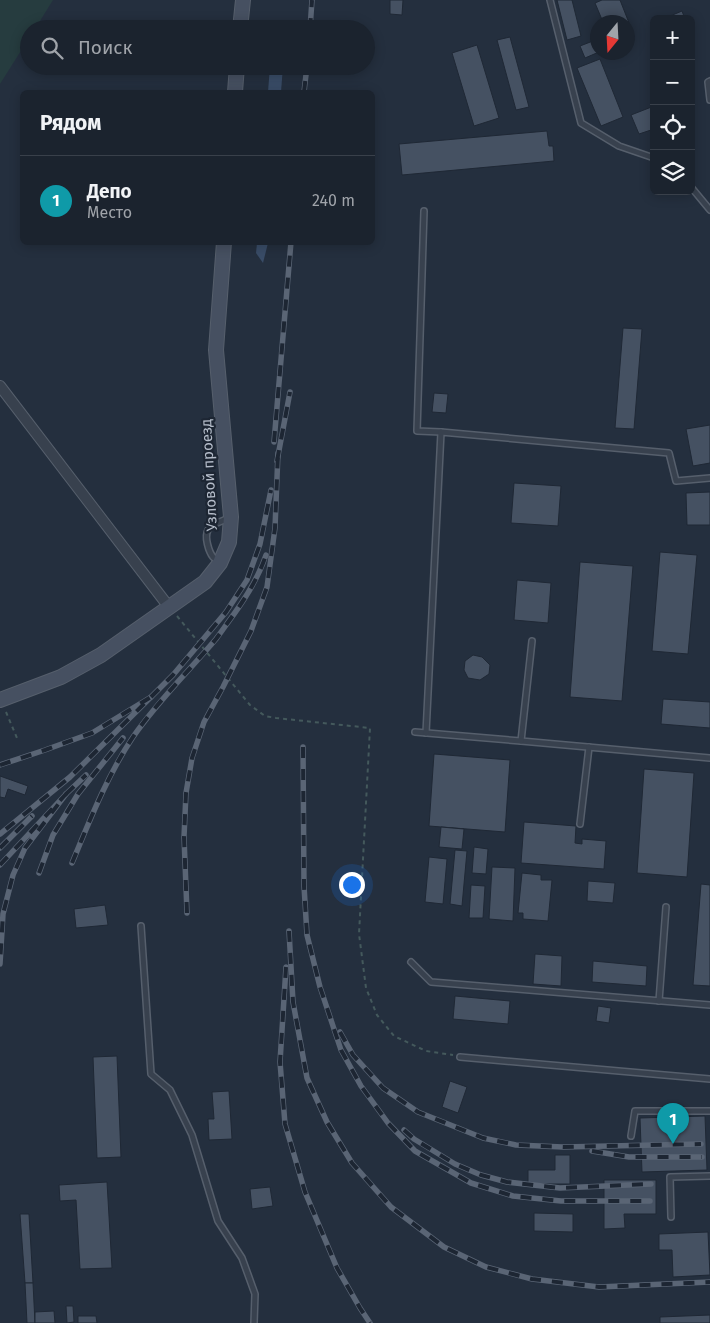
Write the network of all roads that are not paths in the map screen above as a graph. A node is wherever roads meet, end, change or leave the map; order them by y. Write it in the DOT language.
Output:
graph roads {
  1 [pos="243,0"];
  2 [pos="550,0"];
  3 [pos="241,20"];
  4 [pos="236,75"];
  5 [pos="710,81"];
  6 [pos="235,90"];
  7 [pos="710,100"];
  8 [pos="650,157"];
  9 [pos="695,192"];
  10 [pos="710,210"];
  11 [pos="424,211"];
  12 [pos="224,245"];
  13 [pos="0,386"];
  14 [pos="441,432"];
  15 [pos="710,478"];
  16 [pos="231,518"];
  17 [pos="220,563"];
  18 [pos="170,607"];
  19 [pos="532,641"];
  20 [pos="0,700"];
  21 [pos="415,732"];
  22 [pos="426,733"];
  23 [pos="521,741"];
  24 [pos="589,747"];
  25 [pos="710,758"];
  26 [pos="580,824"];
  27 [pos="666,908"];
  28 [pos="141,926"];
  29 [pos="411,962"];
  30 [pos="659,1001"];
  31 [pos="710,1005"];
  32 [pos="460,1056"];
  33 [pos="710,1079"];
  34 [pos="710,1111"];
  35 [pos="631,1136"];
  36 [pos="710,1176"];
  37 [pos="671,1217"];
  38 [pos="254,1323"];
  1 -- 3 [label="street"];
  2 -- 8 [label="lane"];
  4 -- 6 [label="street"];
  5 -- 7 [label="lane"];
  9 -- 10 [label="lane"];
  11 -- 14 [label="lane"];
  12 -- 16 [label="street, Узловой проезд"];
  13 -- 18 [label="street"];
  14 -- 15 [label="lane"];
  14 -- 22 [label="lane"];
  16 -- 17 [label="street, Узловой проезд"];
  16 -- 17 [label="lane"];
  17 -- 18 [label="street, Узловой проезд"];
  18 -- 20 [label="street, Узловой проезд"];
  19 -- 23 [label="lane"];
  21 -- 22 [label="lane"];
  22 -- 23 [label="lane"];
  23 -- 24 [label="lane"];
  24 -- 25 [label="lane"];
  24 -- 26 [label="lane"];
  27 -- 30 [label="lane"];
  28 -- 38 [label="lane"];
  29 -- 30 [label="lane"];
  30 -- 31 [label="lane"];
  32 -- 33 [label="lane"];
  34 -- 35 [label="lane"];
  36 -- 37 [label="lane"];
}
